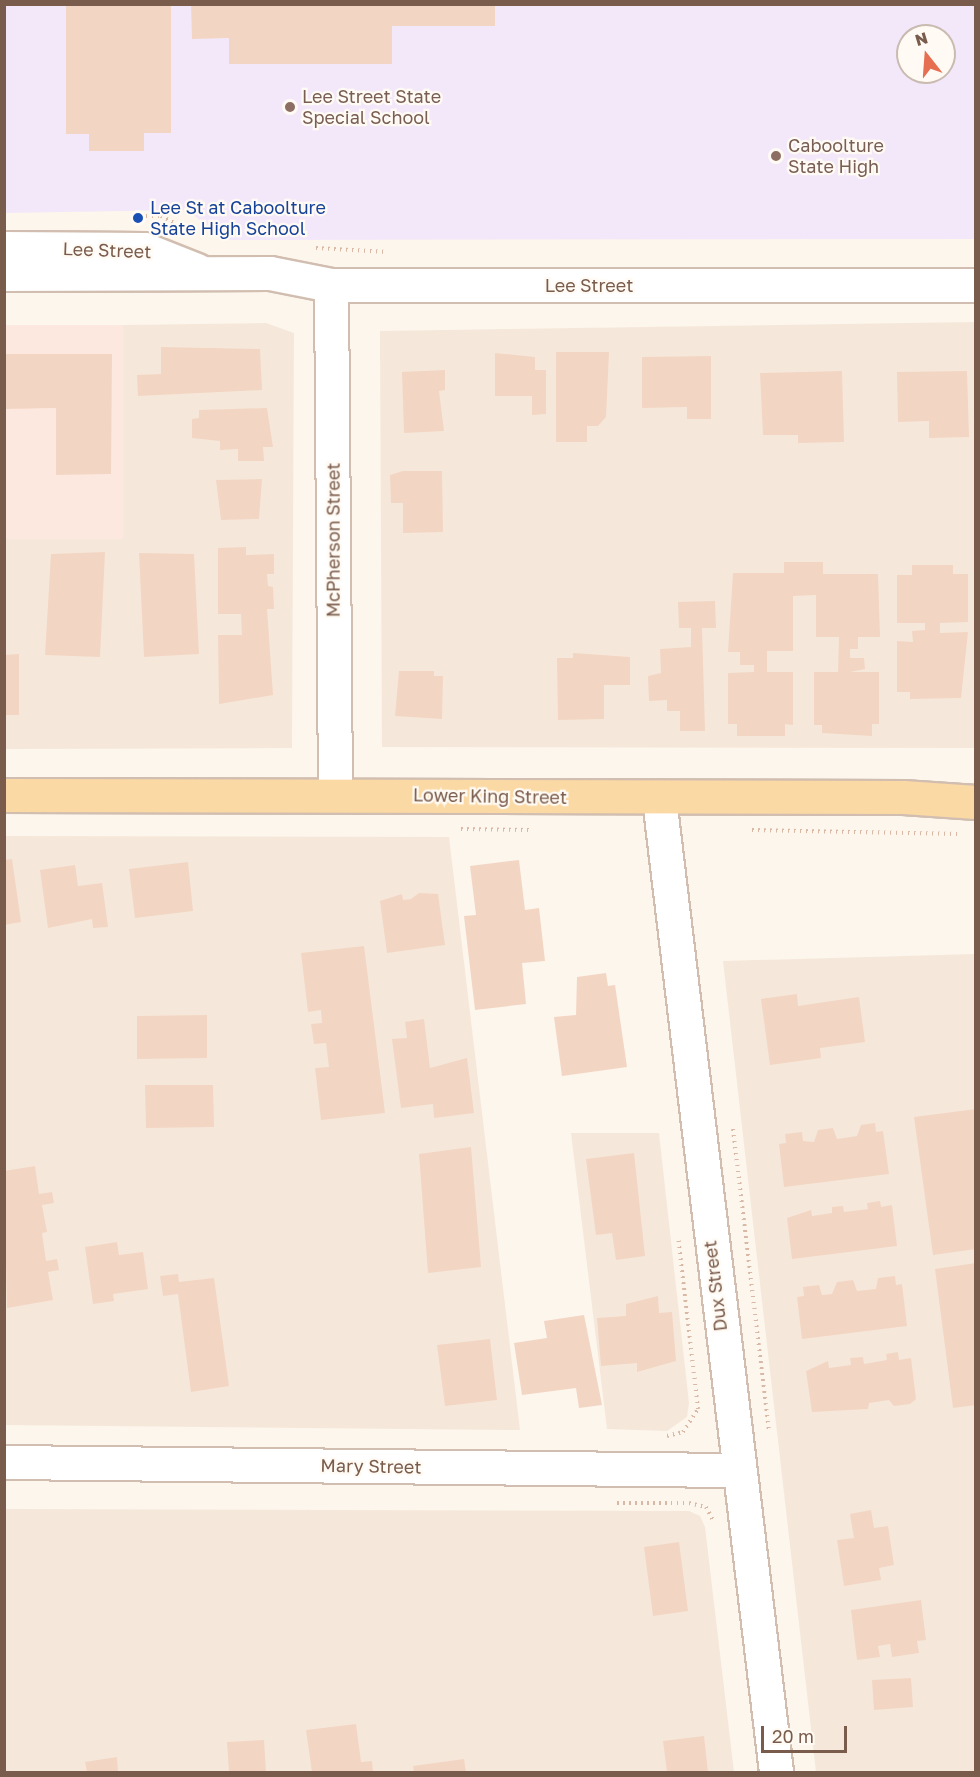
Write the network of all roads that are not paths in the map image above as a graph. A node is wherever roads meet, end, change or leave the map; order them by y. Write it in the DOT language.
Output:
graph roads {
  1 [pos="4,248"];
  2 [pos="4,274"];
  3 [pos="204,274"];
  4 [pos="332,285"];
  5 [pos="975,285"];
  6 [pos="4,795"];
  7 [pos="335,795"];
  8 [pos="659,799"];
  9 [pos="975,802"];
  10 [pos="4,1462"];
  11 [pos="737,1470"];
  12 [pos="776,1773"];
  1 -- 3 [label="street, Lee Street"];
  2 -- 3 [label="street, Lee Street"];
  3 -- 4 [label="street, Lee Street"];
  4 -- 5 [label="street, Lee Street"];
  4 -- 7 [label="street, McPherson Street"];
  6 -- 7 [label="main road, Lower King Street"];
  7 -- 8 [label="main road, Lower King Street"];
  8 -- 9 [label="main road, Lower King Street"];
  8 -- 11 [label="street, Dux Street"];
  10 -- 11 [label="street, Mary Street"];
  11 -- 12 [label="street, Dux Street"];
}
